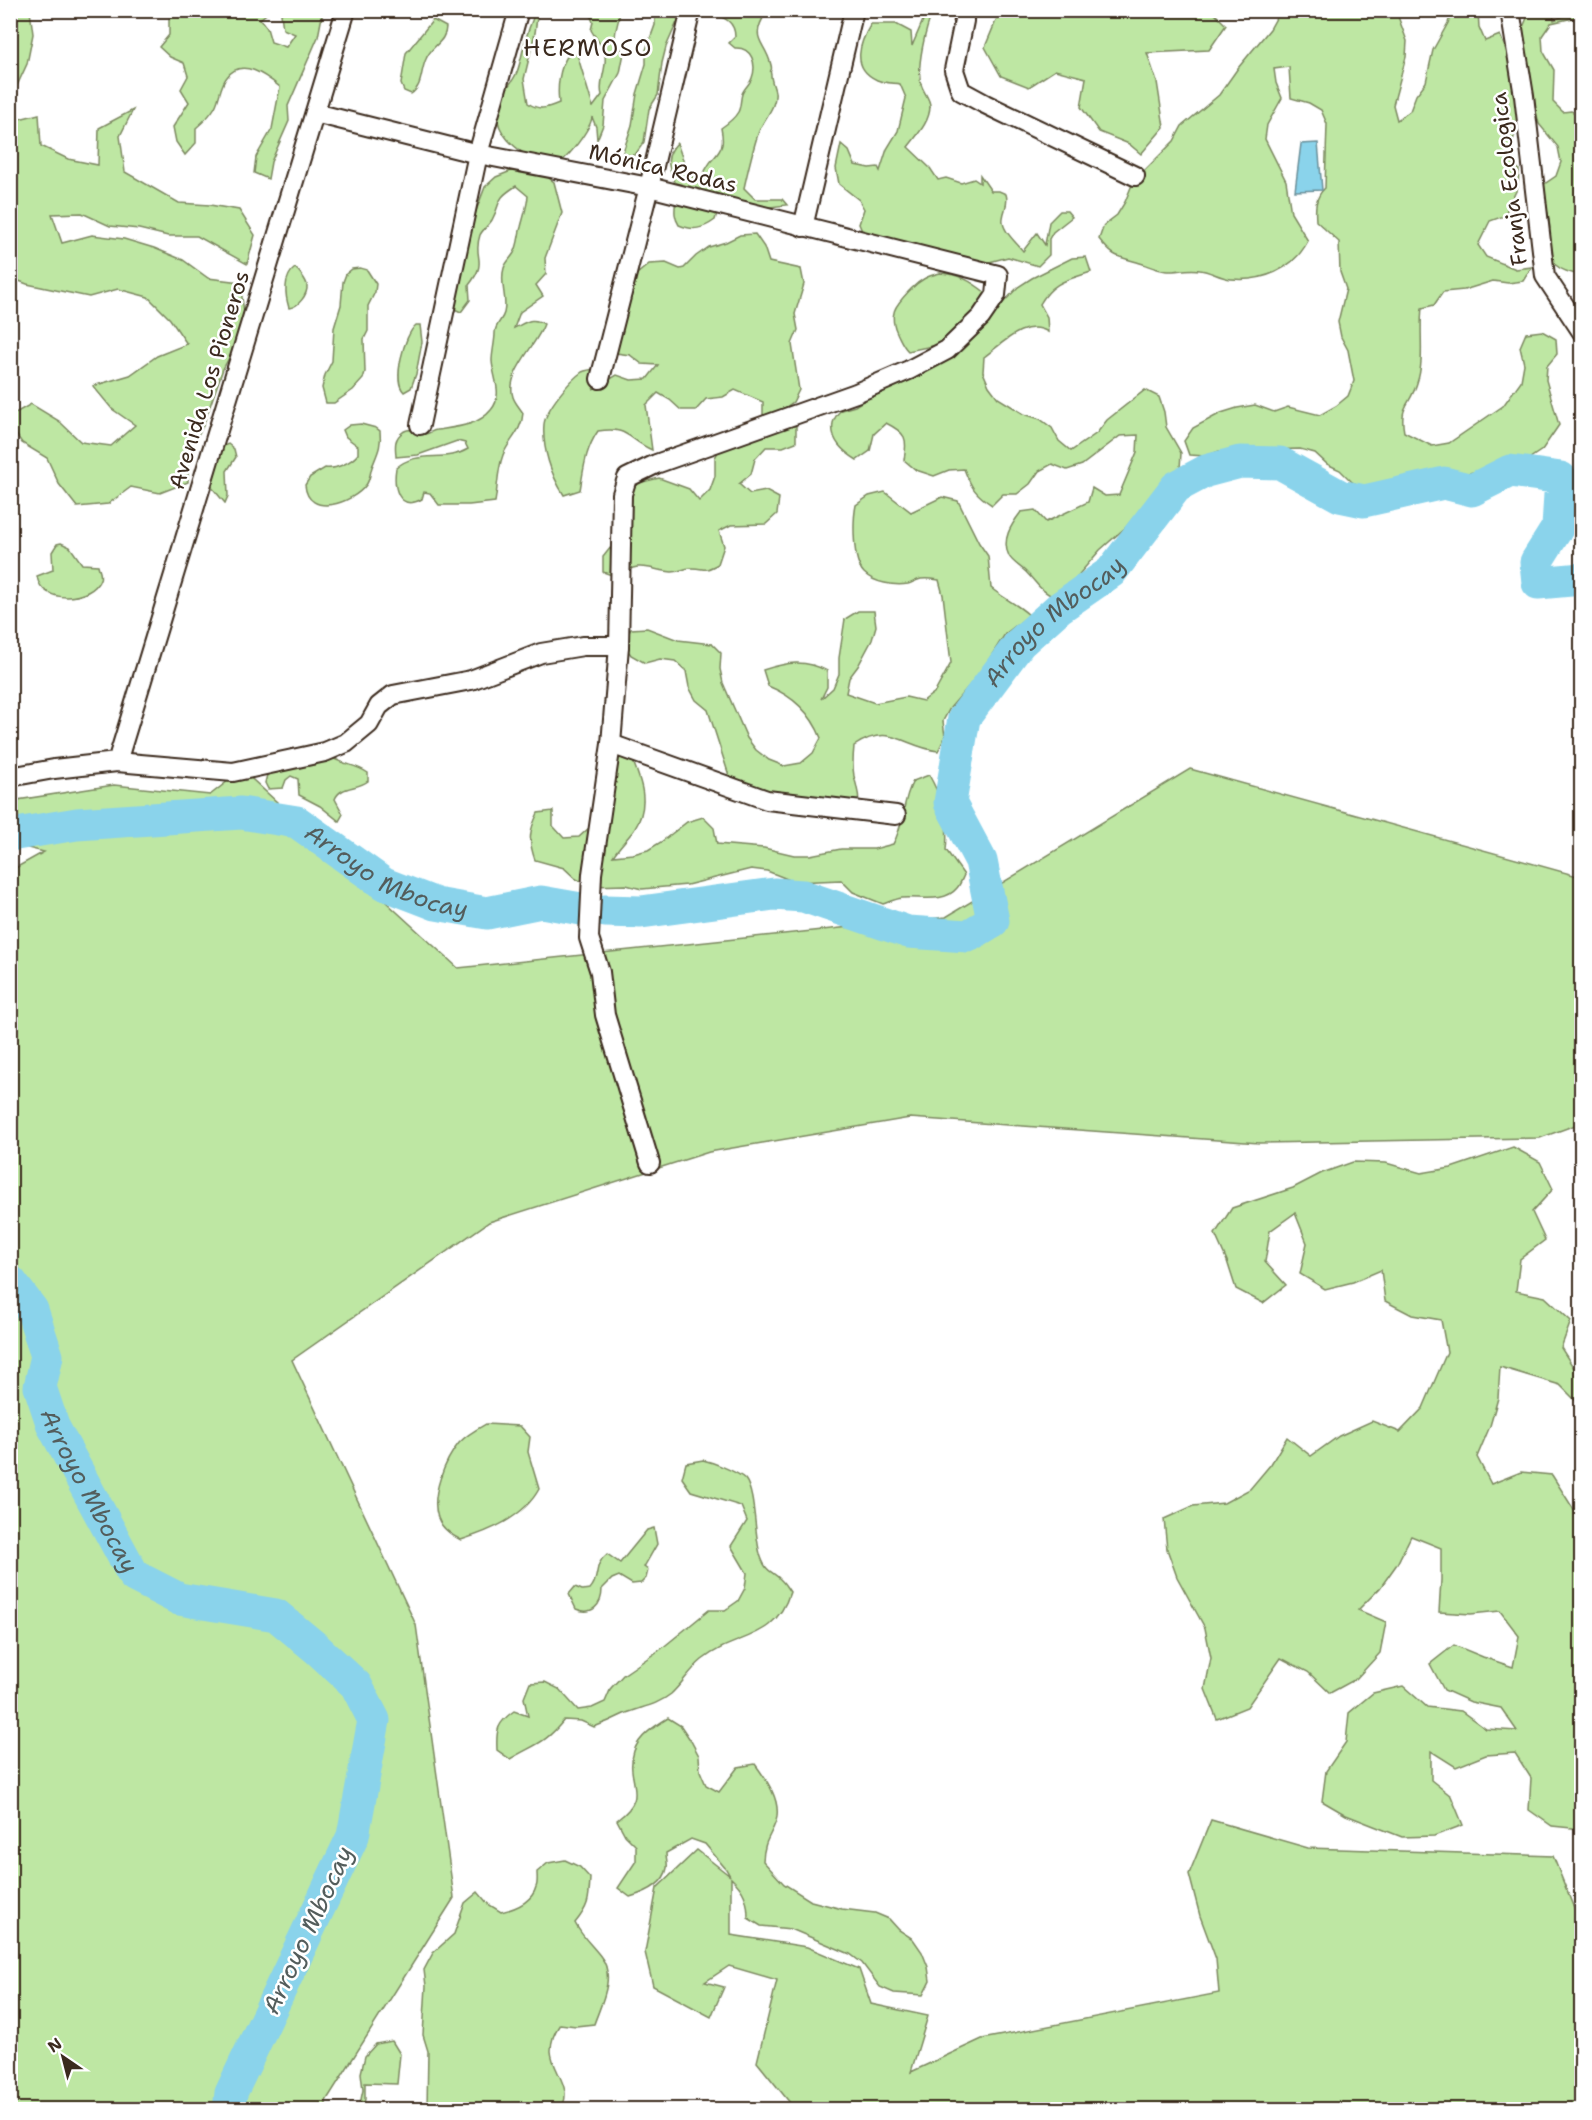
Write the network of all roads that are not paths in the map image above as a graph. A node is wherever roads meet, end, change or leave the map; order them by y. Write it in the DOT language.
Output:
graph roads {
  1 [pos="346,10"];
  2 [pos="519,10"];
  3 [pos="691,10"];
  4 [pos="854,10"];
  5 [pos="964,10"];
  6 [pos="1510,10"];
  7 [pos="315,113"];
  8 [pos="478,154"];
  9 [pos="1135,176"];
  10 [pos="650,187"];
  11 [pos="803,227"];
  12 [pos="1581,332"];
  13 [pos="600,379"];
  14 [pos="420,425"];
  15 [pos="619,646"];
  16 [pos="611,744"];
  17 [pos="117,762"];
  18 [pos="10,777"];
  19 [pos="896,815"];
  20 [pos="650,1163"];
  1 -- 7 [label="street, Avenida Los Pioneros"];
  2 -- 8 [label="street"];
  3 -- 10 [label="street"];
  4 -- 11 [label="street"];
  5 -- 9 [label="street"];
  6 -- 12 [label="street, Franja Ecologica"];
  7 -- 8 [label="street, Mónica Rodas"];
  7 -- 17 [label="street, Avenida Los Pioneros"];
  8 -- 10 [label="street, Mónica Rodas"];
  8 -- 14 [label="street"];
  10 -- 11 [label="street, Mónica Rodas"];
  10 -- 13 [label="street"];
  11 -- 15 [label="street, Mónica Rodas"];
  15 -- 16 [label="street"];
  15 -- 17 [label="street"];
  16 -- 19 [label="street"];
  16 -- 20 [label="street"];
  17 -- 18 [label="street"];
}
